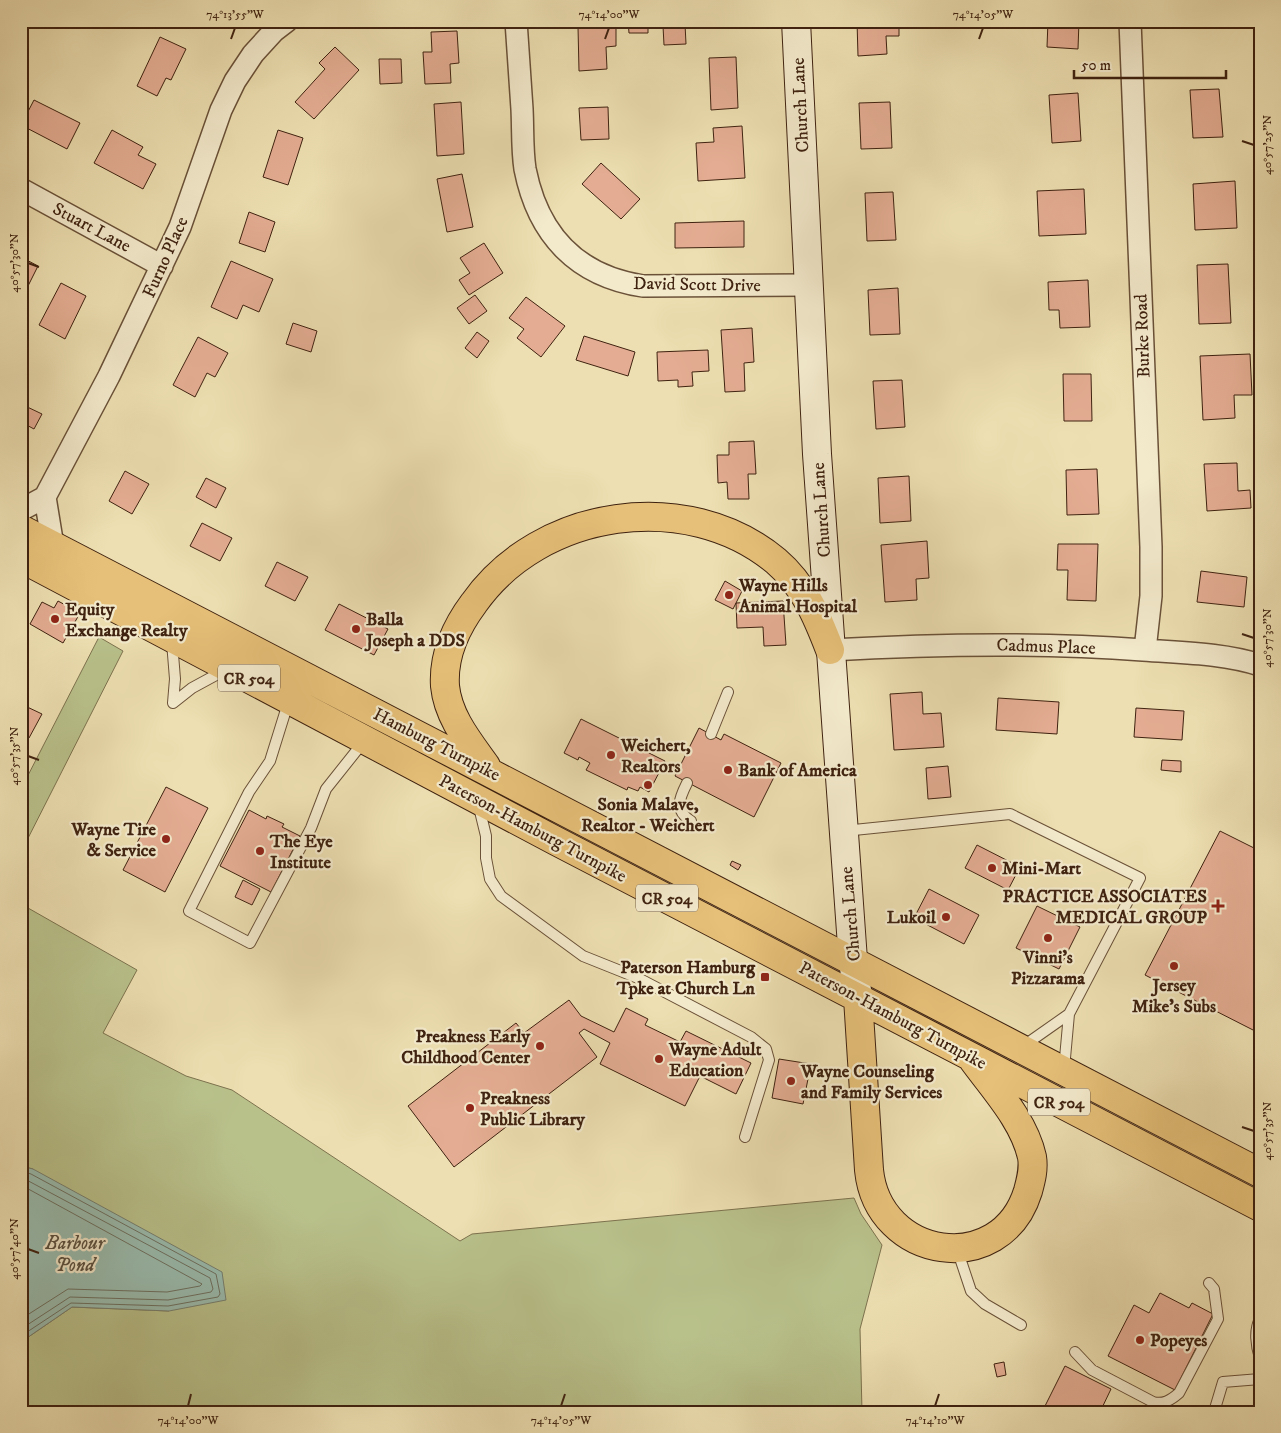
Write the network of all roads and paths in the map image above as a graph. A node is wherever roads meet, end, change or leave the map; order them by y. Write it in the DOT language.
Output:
graph roads {
  1 [pos="287,21"];
  2 [pos="516,21"];
  3 [pos="796,21"];
  4 [pos="1130,21"];
  5 [pos="21,190"];
  6 [pos="162,266"];
  7 [pos="808,285"];
  8 [pos="45,497"];
  9 [pos="21,510"];
  10 [pos="21,529"];
  11 [pos="53,546"];
  12 [pos="21,558"];
  13 [pos="172,638"];
  14 [pos="830,650"];
  15 [pos="1145,650"];
  16 [pos="1260,665"];
  17 [pos="229,668"];
  18 [pos="728,692"];
  19 [pos="290,699"];
  20 [pos="711,734"];
  21 [pos="366,739"];
  22 [pos="490,771"];
  23 [pos="687,783"];
  24 [pos="476,799"];
  25 [pos="691,821"];
  26 [pos="843,831"];
  27 [pos="853,960"];
  28 [pos="858,998"];
  29 [pos="1069,1014"];
  30 [pos="1021,1048"];
  31 [pos="969,1055"];
  32 [pos="1064,1070"];
  33 [pos="745,1137"];
  34 [pos="1260,1173"];
  35 [pos="1260,1207"];
  36 [pos="957,1249"];
  37 [pos="1209,1283"];
  38 [pos="1260,1319"];
  39 [pos="1021,1325"];
  40 [pos="1075,1352"];
  41 [pos="1258,1353"];
  42 [pos="1260,1379"];
  43 [pos="1214,1412"];
  1 -- 6 [label="street, Furno Place"];
  2 -- 7 [label="street, David Scott Drive"];
  3 -- 7 [label="street, Church Lane"];
  4 -- 15 [label="street, Burke Road"];
  5 -- 6 [label="street, Stuart Lane"];
  6 -- 8 [label="street, Furno Place"];
  7 -- 14 [label="street, Church Lane"];
  8 -- 9 [label="street"];
  8 -- 11 [label="street"];
  10 -- 11 [label="main road, Hamburg Turnpike / CR 504"];
  11 -- 22 [label="main road, Hamburg Turnpike / CR 504"];
  12 -- 13 [label="main road, Paterson-Hamburg Turnpike / CR 504"];
  13 -- 17 [label="main road, Paterson-Hamburg Turnpike / CR 504"];
  13 -- 17 [label="lane"];
  14 -- 15 [label="street, Cadmus Place"];
  14 -- 22 [label="main road"];
  14 -- 26 [label="street, Church Lane"];
  15 -- 16 [label="street, Cadmus Place"];
  17 -- 19 [label="main road, Paterson-Hamburg Turnpike / CR 504"];
  18 -- 20 [label="lane"];
  19 -- 21 [label="main road, Paterson-Hamburg Turnpike / CR 504"];
  19 -- 21 [label="lane"];
  21 -- 24 [label="main road, Paterson-Hamburg Turnpike / CR 504"];
  22 -- 27 [label="main road, Hamburg Turnpike / CR 504"];
  23 -- 25 [label="lane"];
  24 -- 28 [label="main road, Paterson-Hamburg Turnpike / CR 504"];
  24 -- 33 [label="lane"];
  26 -- 27 [label="street, Church Lane"];
  26 -- 29 [label="lane"];
  27 -- 28 [label="street, Church Lane"];
  27 -- 30 [label="main road, Paterson-Hamburg Turnpike / CR 504"];
  28 -- 31 [label="main road, Paterson-Hamburg Turnpike / CR 504"];
  28 -- 36 [label="main road"];
  29 -- 30 [label="lane"];
  29 -- 32 [label="lane"];
  30 -- 32 [label="main road, Paterson-Hamburg Turnpike / CR 504"];
  31 -- 35 [label="main road, Paterson-Hamburg Turnpike / CR 504"];
  31 -- 36 [label="main road"];
  32 -- 34 [label="main road, Paterson-Hamburg Turnpike / CR 504"];
  36 -- 39 [label="lane"];
  37 -- 40 [label="lane"];
  38 -- 41 [label="lane"];
  42 -- 43 [label="lane"];
}
